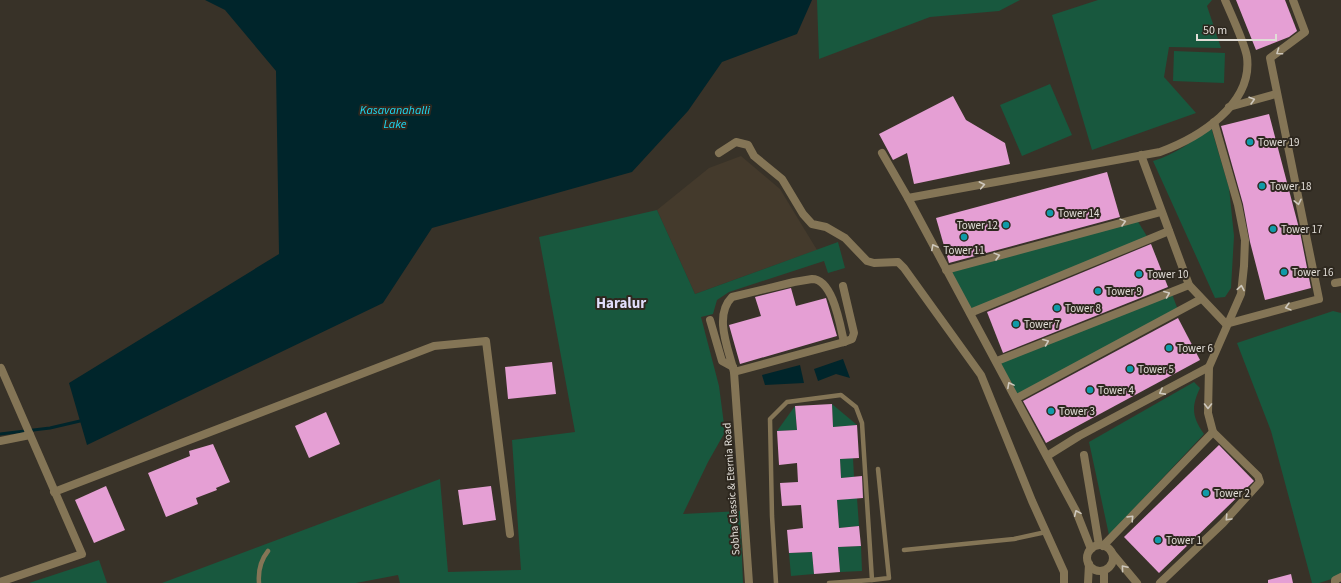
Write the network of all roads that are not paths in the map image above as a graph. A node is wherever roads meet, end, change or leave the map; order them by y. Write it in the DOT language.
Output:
graph roads {
  1 [pos="1225,0"];
  2 [pos="1293,0"];
  3 [pos="1276,94"];
  4 [pos="1229,107"];
  5 [pos="1214,122"];
  6 [pos="719,153"];
  7 [pos="882,153"];
  8 [pos="1141,155"];
  9 [pos="908,198"];
  10 [pos="1161,212"];
  11 [pos="1169,231"];
  12 [pos="946,270"];
  13 [pos="1189,285"];
  14 [pos="843,286"];
  15 [pos="1201,299"];
  16 [pos="970,313"];
  17 [pos="710,320"];
  18 [pos="1226,324"];
  19 [pos="844,342"];
  20 [pos="997,361"];
  21 [pos="1209,367"];
  22 [pos="1,368"];
  23 [pos="733,370"];
  24 [pos="1016,398"];
  25 [pos="1213,432"];
  26 [pos="30,435"];
  27 [pos="0,440"];
  28 [pos="1084,455"];
  29 [pos="1047,456"];
  30 [pos="878,469"];
  31 [pos="54,492"];
  32 [pos="1046,532"];
  33 [pos="510,534"];
  34 [pos="1098,547"];
  35 [pos="904,550"];
  36 [pos="268,551"];
  37 [pos="1111,552"];
  38 [pos="1088,564"];
  39 [pos="1104,571"];
  40 [pos="1341,577"];
  41 [pos="872,580"];
  42 [pos="0,582"];
  43 [pos="259,583"];
  44 [pos="749,583"];
  45 [pos="776,583"];
  46 [pos="829,583"];
  47 [pos="1064,583"];
  48 [pos="1088,583"];
  49 [pos="1104,583"];
  50 [pos="1137,583"];
  51 [pos="1160,583"];
  52 [pos="1335,583"];
  1 -- 4 [label="street"];
  2 -- 3 [label="street, one-way"];
  4 -- 3 [label="street, one-way"];
  3 -- 18 [label="street, one-way"];
  4 -- 5 [label="street"];
  5 -- 8 [label="street"];
  18 -- 5 [label="street, one-way"];
  6 -- 32 [label="street"];
  7 -- 9 [label="street"];
  9 -- 8 [label="street, one-way"];
  8 -- 10 [label="street"];
  12 -- 9 [label="street, one-way"];
  10 -- 11 [label="street"];
  12 -- 10 [label="street, one-way"];
  11 -- 13 [label="street"];
  11 -- 16 [label="street"];
  12 -- 16 [label="street"];
  13 -- 15 [label="street"];
  20 -- 13 [label="street, one-way"];
  14 -- 19 [label="street"];
  15 -- 18 [label="street"];
  15 -- 24 [label="street"];
  16 -- 20 [label="street"];
  17 -- 23 [label="street"];
  18 -- 21 [label="street"];
  19 -- 23 [label="street"];
  19 -- 23 [label="street, Sobha Classic & Eternia Road"];
  24 -- 20 [label="street, one-way"];
  21 -- 25 [label="street, one-way"];
  21 -- 29 [label="street, one-way"];
  22 -- 26 [label="street"];
  23 -- 44 [label="street, Sobha Classic & Eternia Road"];
  24 -- 29 [label="street"];
  34 -- 25 [label="street, one-way"];
  25 -- 51 [label="street, one-way"];
  26 -- 27 [label="street"];
  26 -- 31 [label="street"];
  28 -- 34 [label="street"];
  34 -- 29 [label="street, one-way"];
  30 -- 41 [label="lane"];
  31 -- 33 [label="street"];
  31 -- 42 [label="street"];
  32 -- 35 [label="lane"];
  32 -- 47 [label="street"];
  34 -- 37 [label="street"];
  34 -- 38 [label="street"];
  36 -- 43 [label="lane"];
  37 -- 39 [label="street"];
  50 -- 37 [label="street, one-way"];
  38 -- 39 [label="street"];
  38 -- 48 [label="street"];
  39 -- 49 [label="street"];
  40 -- 52 [label="street"];
  41 -- 45 [label="lane"];
  41 -- 46 [label="lane"];
}
